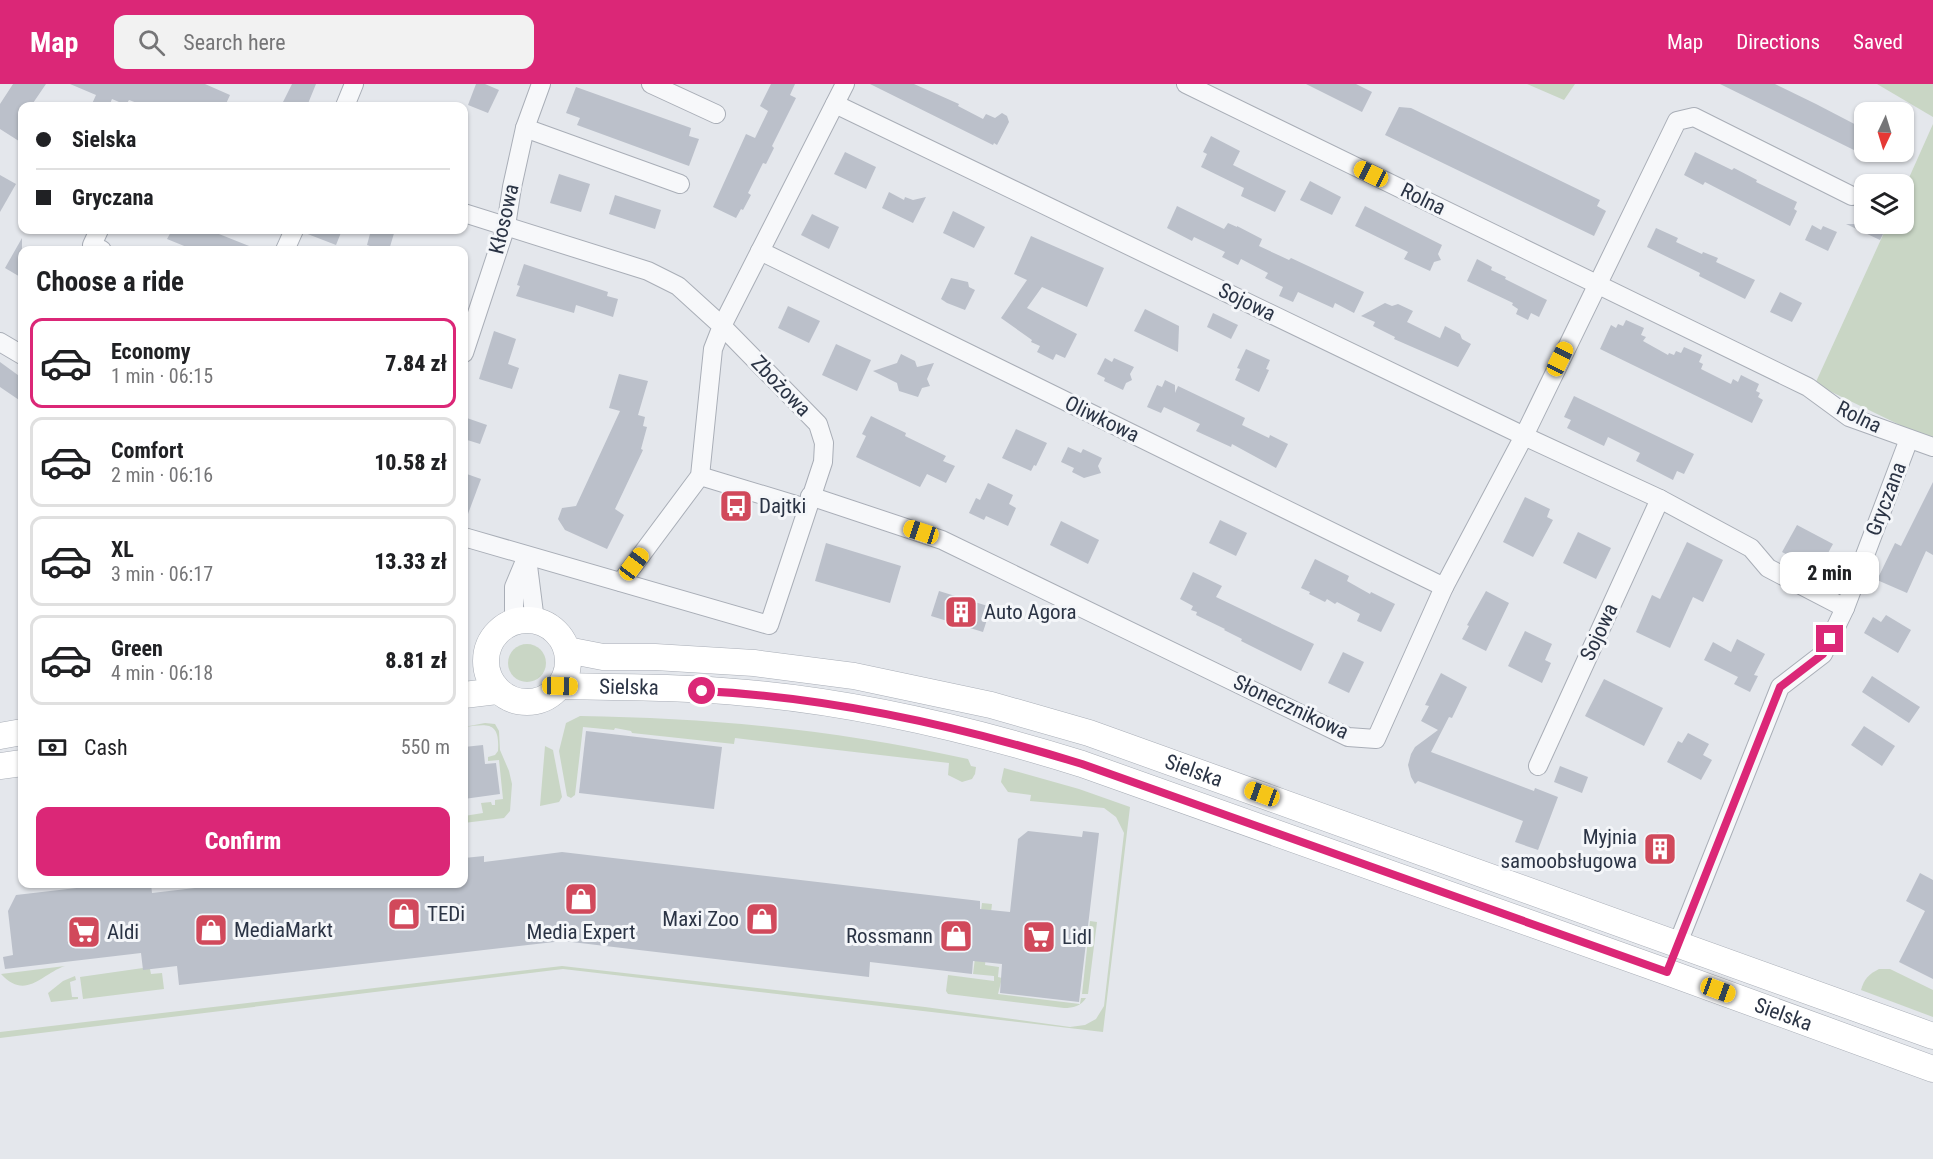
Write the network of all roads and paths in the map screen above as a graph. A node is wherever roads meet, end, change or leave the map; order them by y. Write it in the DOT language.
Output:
graph roads {
  1 [pos="354,84"];
  2 [pos="541,84"];
  3 [pos="651,84"];
  4 [pos="845,84"];
  5 [pos="1186,84"];
  6 [pos="347,102"];
  7 [pos="835,104"];
  8 [pos="716,114"];
  9 [pos="525,128"];
  10 [pos="680,184"];
  11 [pos="1852,196"];
  12 [pos="468,214"];
  13 [pos="506,226"];
  14 [pos="760,251"];
  15 [pos="1596,283"];
  16 [pos="722,326"];
  17 [pos="468,341"];
  18 [pos="0,342"];
  19 [pos="18,353"];
  20 [pos="1524,436"];
  21 [pos="1909,439"];
  22 [pos="1933,447"];
  23 [pos="700,476"];
  24 [pos="1660,499"];
  25 [pos="808,502"];
  26 [pos="468,538"];
  27 [pos="527,556"];
  28 [pos="621,582"];
  29 [pos="1444,587"];
  30 [pos="1845,608"];
  31 [pos="525,621"];
  32 [pos="567,650"];
  33 [pos="474,658"];
  34 [pos="560,686"];
  35 [pos="497,691"];
  36 [pos="468,695"];
  37 [pos="18,733"];
  38 [pos="0,736"];
  39 [pos="18,764"];
  40 [pos="0,766"];
  41 [pos="1538,766"];
  42 [pos="1678,943"];
  43 [pos="1667,972"];
  44 [pos="1933,1036"];
  45 [pos="1933,1069"];
  1 -- 6 [label="street"];
  2 -- 9 [label="street, Kłosowa"];
  3 -- 8 [label="street"];
  4 -- 7 [label="street"];
  5 -- 15 [label="street, Rolna"];
  7 -- 14 [label="street"];
  7 -- 20 [label="street, Sojowa"];
  9 -- 10 [label="street"];
  9 -- 13 [label="street, Kłosowa"];
  11 -- 15 [label="street"];
  12 -- 13 [label="street, Zbożowa"];
  13 -- 16 [label="street, Zbożowa"];
  13 -- 17 [label="street, Kłosowa"];
  14 -- 16 [label="street"];
  14 -- 29 [label="street, Oliwkowa"];
  15 -- 20 [label="street, Słonecznikowa"];
  15 -- 21 [label="street, Rolna"];
  16 -- 23 [label="street"];
  16 -- 25 [label="street, Zbożowa"];
  18 -- 19 [label="street"];
  20 -- 24 [label="street, Sojowa"];
  20 -- 29 [label="street, Słonecznikowa"];
  21 -- 22 [label="street, Rolna"];
  21 -- 30 [label="street, Gryczana"];
  23 -- 25 [label="street, Słonecznikowa"];
  23 -- 28 [label="street"];
  24 -- 30 [label="street, Sojowa"];
  24 -- 41 [label="street, Sojowa"];
  25 -- 28 [label="street, Zbożowa"];
  25 -- 29 [label="street, Słonecznikowa"];
  26 -- 27 [label="street"];
  27 -- 28 [label="street"];
  27 -- 31 [label="street"];
  30 -- 42 [label="street, Gryczana"];
  31 -- 32 [label="main road"];
  31 -- 33 [label="main road"];
  32 -- 34 [label="main road"];
  32 -- 42 [label="main road, Sielska"];
  33 -- 35 [label="main road"];
  34 -- 35 [label="main road"];
  34 -- 43 [label="main road, Sielska"];
  35 -- 36 [label="main road"];
  37 -- 38 [label="main road"];
  39 -- 40 [label="main road"];
  42 -- 43 [label="main road"];
  42 -- 44 [label="main road, Sielska"];
  43 -- 45 [label="main road, Sielska"];
}
